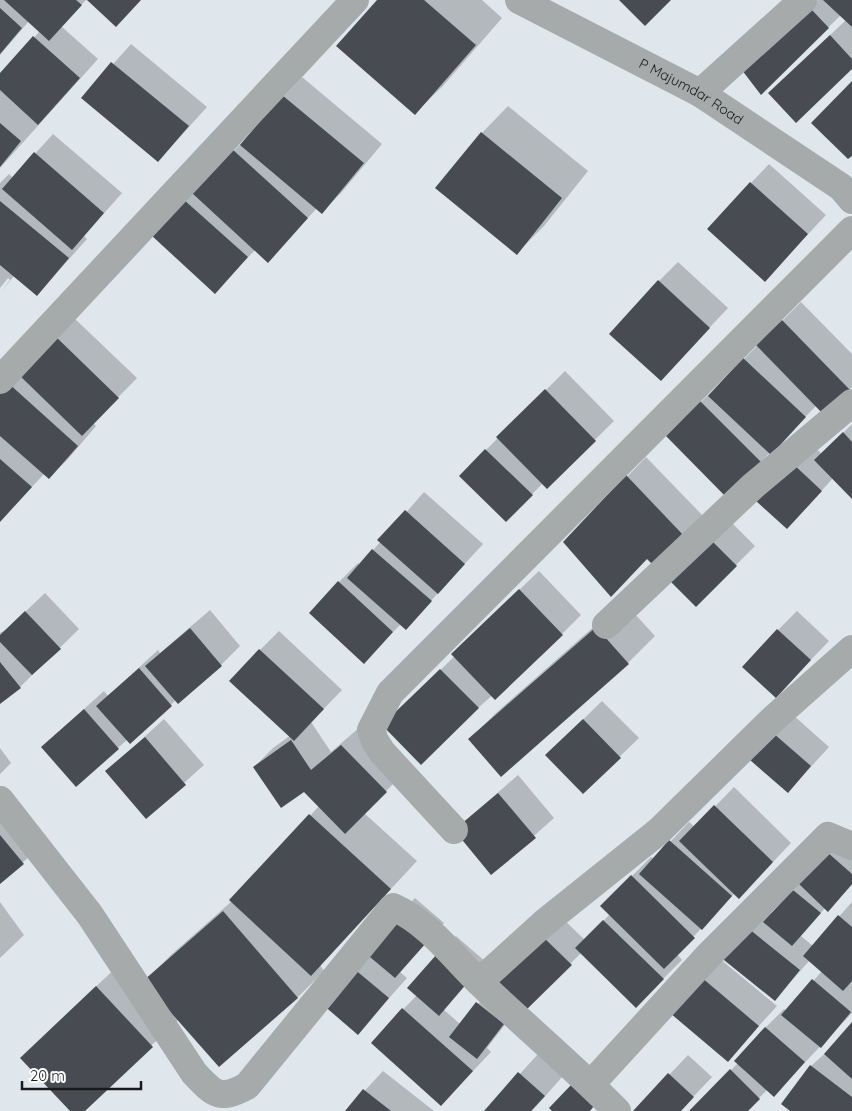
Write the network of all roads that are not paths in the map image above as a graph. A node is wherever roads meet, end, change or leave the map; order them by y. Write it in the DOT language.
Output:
graph roads {
  1 [pos="355,0"];
  2 [pos="519,0"];
  3 [pos="803,0"];
  4 [pos="700,93"];
  5 [pos="848,188"];
  6 [pos="852,230"];
  7 [pos="0,380"];
  8 [pos="852,403"];
  9 [pos="606,625"];
  10 [pos="852,649"];
  11 [pos="0,800"];
  12 [pos="454,830"];
  13 [pos="852,846"];
  14 [pos="479,982"];
  15 [pos="591,1084"];
  16 [pos="618,1111"];
  1 -- 7 [label="street"];
  2 -- 4 [label="street, P Majumdar Road"];
  3 -- 4 [label="street"];
  4 -- 5 [label="street, P Majumdar Road"];
  6 -- 12 [label="street"];
  8 -- 9 [label="street"];
  10 -- 14 [label="street"];
  11 -- 14 [label="street"];
  13 -- 15 [label="street"];
  14 -- 15 [label="street"];
  15 -- 16 [label="street"];
}
